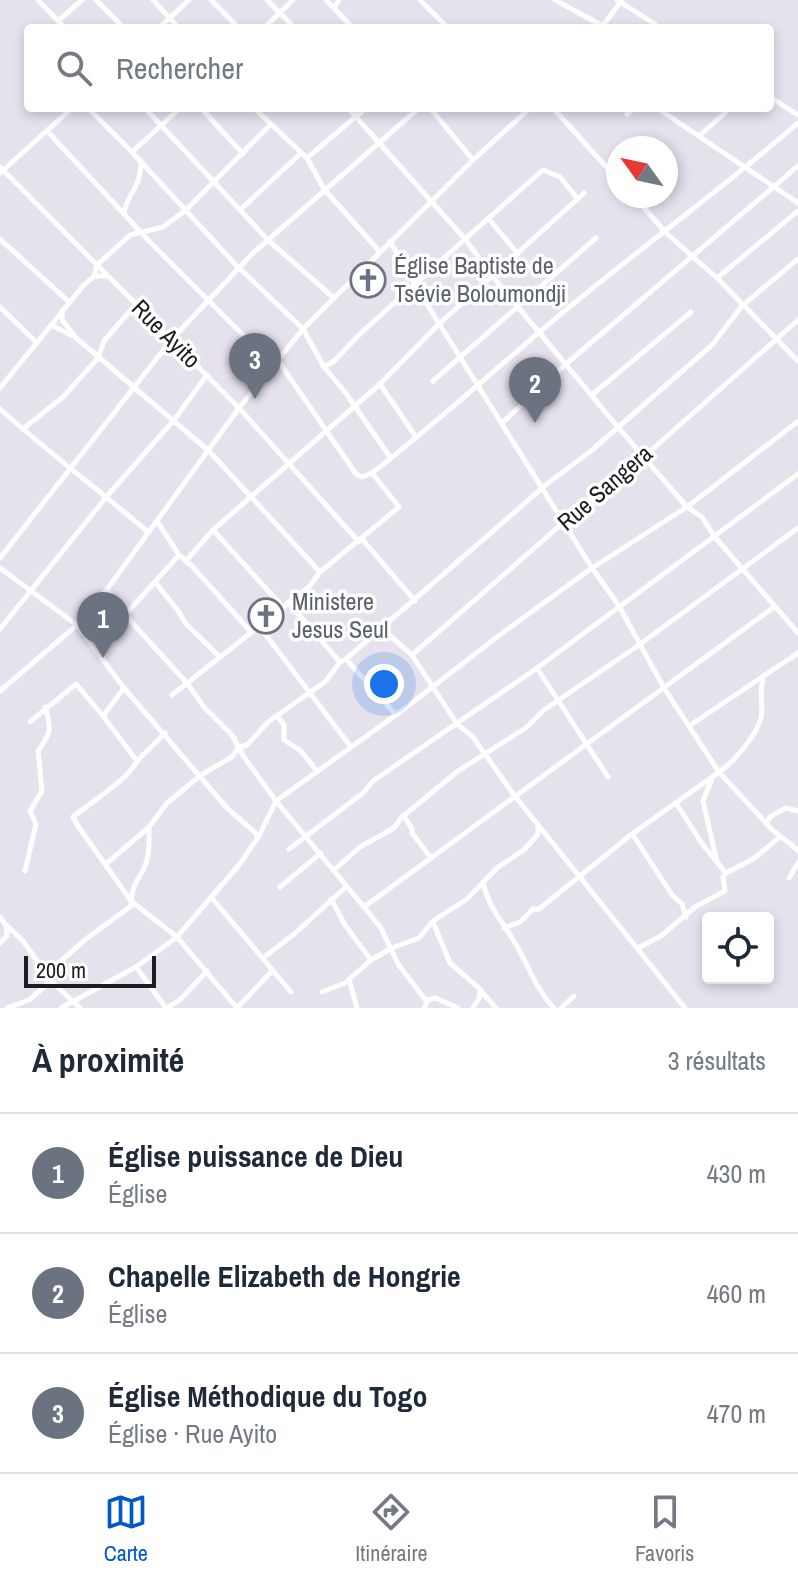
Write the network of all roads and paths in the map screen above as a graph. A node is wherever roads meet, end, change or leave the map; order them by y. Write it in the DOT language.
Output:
graph roads {
  1 [pos="38,0"];
  2 [pos="82,0"];
  3 [pos="96,0"];
  4 [pos="153,0"];
  5 [pos="189,0"];
  6 [pos="211,0"];
  7 [pos="267,0"];
  8 [pos="293,0"];
  9 [pos="326,0"];
  10 [pos="339,0"];
  11 [pos="420,0"];
  12 [pos="555,0"];
  13 [pos="620,1"];
  14 [pos="334,8"];
  15 [pos="280,13"];
  16 [pos="169,18"];
  17 [pos="58,21"];
  18 [pos="61,24"];
  19 [pos="120,24"];
  20 [pos="163,24"];
  21 [pos="175,24"];
  22 [pos="235,24"];
  23 [pos="268,24"];
  24 [pos="291,24"];
  25 [pos="349,24"];
  26 [pos="444,24"];
  27 [pos="597,24"];
  28 [pos="604,24"];
  29 [pos="655,24"];
  30 [pos="774,100"];
  31 [pos="68,112"];
  32 [pos="92,112"];
  33 [pos="149,112"];
  34 [pos="176,112"];
  35 [pos="205,112"];
  36 [pos="258,112"];
  37 [pos="352,112"];
  38 [pos="360,112"];
  39 [pos="414,112"];
  40 [pos="433,112"];
  41 [pos="526,112"];
  42 [pos="557,112"];
  43 [pos="629,112"];
  44 [pos="663,112"];
  45 [pos="726,112"];
  46 [pos="627,114"];
  47 [pos="798,115"];
  48 [pos="355,116"];
  49 [pos="798,123"];
  50 [pos="162,124"];
  51 [pos="270,125"];
  52 [pos="47,131"];
  53 [pos="699,136"];
  54 [pos="378,143"];
  55 [pos="132,152"];
  56 [pos="301,153"];
  57 [pos="243,154"];
  58 [pos="307,158"];
  59 [pos="473,160"];
  60 [pos="141,161"];
  61 [pos="798,166"];
  62 [pos="606,167"];
  63 [pos="747,168"];
  64 [pos="1,170"];
  65 [pos="214,183"];
  66 [pos="773,187"];
  67 [pos="324,189"];
  68 [pos="584,193"];
  69 [pos="578,199"];
  70 [pos="431,202"];
  71 [pos="798,203"];
  72 [pos="644,208"];
  73 [pos="186,210"];
  74 [pos="240,210"];
  75 [pos="798,211"];
  76 [pos="124,215"];
  77 [pos="488,218"];
  78 [pos="666,233"];
  79 [pos="142,234"];
  80 [pos="596,238"];
  81 [pos="0,239"];
  82 [pos="465,239"];
  83 [pos="268,240"];
  84 [pos="390,241"];
  85 [pos="380,252"];
  86 [pos="518,254"];
  87 [pos="691,256"];
  88 [pos="798,259"];
  89 [pos="97,265"];
  90 [pos="239,268"];
  91 [pos="94,276"];
  92 [pos="108,276"];
  93 [pos="493,277"];
  94 [pos="717,278"];
  95 [pos="415,285"];
  96 [pos="334,298"];
  97 [pos="69,302"];
  98 [pos="208,302"];
  99 [pos="136,304"];
  100 [pos="517,306"];
  101 [pos="742,306"];
  102 [pos="0,307"];
  103 [pos="62,311"];
  104 [pos="691,312"];
  105 [pos="798,320"];
  106 [pos="439,324"];
  107 [pos="51,325"];
  108 [pos="303,329"];
  109 [pos="539,332"];
  110 [pos="75,337"];
  111 [pos="172,339"];
  112 [pos="774,339"];
  113 [pos="37,343"];
  114 [pos="461,356"];
  115 [pos="98,358"];
  116 [pos="798,361"];
  117 [pos="275,362"];
  118 [pos="566,364"];
  119 [pos="324,367"];
  120 [pos="207,375"];
  121 [pos="433,381"];
  122 [pos="380,384"];
  123 [pos="479,384"];
  124 [pos="133,386"];
  125 [pos="0,388"];
  126 [pos="593,394"];
  127 [pos="353,405"];
  128 [pos="239,408"];
  129 [pos="0,409"];
  130 [pos="174,420"];
  131 [pos="503,422"];
  132 [pos="797,422"];
  133 [pos="617,426"];
  134 [pos="23,429"];
  135 [pos="325,430"];
  136 [pos="416,437"];
  137 [pos="209,451"];
  138 [pos="643,456"];
  139 [pos="390,457"];
  140 [pos="288,463"];
  141 [pos="69,469"];
  142 [pos="372,473"];
  143 [pos="798,474"];
  144 [pos="543,488"];
  145 [pos="107,496"];
  146 [pos="251,497"];
  147 [pos="687,507"];
  148 [pos="157,521"];
  149 [pos="565,523"];
  150 [pos="798,528"];
  151 [pos="213,530"];
  152 [pos="148,532"];
  153 [pos="714,536"];
  154 [pos="360,541"];
  155 [pos="179,555"];
  156 [pos="0,558"];
  157 [pos="186,561"];
  158 [pos="0,568"];
  159 [pos="592,568"];
  160 [pos="743,568"];
  161 [pos="320,572"];
  162 [pos="155,582"];
  163 [pos="108,588"];
  164 [pos="32,590"];
  165 [pos="415,601"];
  166 [pos="285,604"];
  167 [pos="619,606"];
  168 [pos="774,607"];
  169 [pos="125,615"];
  170 [pos="77,625"];
  171 [pos="259,626"];
  172 [pos="381,628"];
  173 [pos="0,629"];
  174 [pos="251,632"];
  175 [pos="798,633"];
  176 [pos="639,645"];
  177 [pos="798,653"];
  178 [pos="412,655"];
  179 [pos="220,657"];
  180 [pos="343,661"];
  181 [pos="537,668"];
  182 [pos="764,675"];
  183 [pos="187,683"];
  184 [pos="432,687"];
  185 [pos="124,688"];
  186 [pos="664,688"];
  187 [pos="0,691"];
  188 [pos="309,692"];
  189 [pos="172,695"];
  190 [pos="557,701"];
  191 [pos="45,707"];
  192 [pos="396,715"];
  193 [pos="103,716"];
  194 [pos="277,716"];
  195 [pos="30,722"];
  196 [pos="457,724"];
  197 [pos="689,726"];
  198 [pos="165,733"];
  199 [pos="585,745"];
  200 [pos="239,747"];
  201 [pos="351,747"];
  202 [pos="486,755"];
  203 [pos="137,761"];
  204 [pos="317,771"];
  205 [pos="719,772"];
  206 [pos="201,775"];
  207 [pos="608,777"];
  208 [pos="713,777"];
  209 [pos="514,795"];
  210 [pos="276,801"];
  211 [pos="676,803"];
  212 [pos="798,811"];
  213 [pos="404,816"];
  214 [pos="766,823"];
  215 [pos="538,824"];
  216 [pos="149,827"];
  217 [pos="632,834"];
  218 [pos="259,836"];
  219 [pos="307,836"];
  220 [pos="780,837"];
  221 [pos="289,849"];
  222 [pos="798,851"];
  223 [pos="321,853"];
  224 [pos="431,858"];
  225 [pos="717,862"];
  226 [pos="798,863"];
  227 [pos="106,864"];
  228 [pos="334,870"];
  229 [pos="25,871"];
  230 [pos="726,873"];
  231 [pos="580,875"];
  232 [pos="789,878"];
  233 [pos="483,881"];
  234 [pos="347,886"];
  235 [pos="280,887"];
  236 [pos="211,897"];
  237 [pos="331,899"];
  238 [pos="131,901"];
  239 [pos="364,907"];
  240 [pos="0,917"];
  241 [pos="686,917"];
  242 [pos="433,921"];
  243 [pos="520,922"];
  244 [pos="6,925"];
  245 [pos="504,928"];
  246 [pos="177,937"];
  247 [pos="514,941"];
  248 [pos="0,943"];
  249 [pos="392,948"];
  250 [pos="638,948"];
  251 [pos="263,958"];
  252 [pos="371,960"];
  253 [pos="136,967"];
  254 [pos="273,970"];
  255 [pos="207,971"];
  256 [pos="47,973"];
  257 [pos="349,978"];
  258 [pos="51,981"];
  259 [pos="480,990"];
  260 [pos="291,992"];
  261 [pos="322,992"];
  262 [pos="574,996"];
  263 [pos="72,1000"];
  264 [pos="426,1000"];
  265 [pos="7,1008"];
  266 [pos="61,1008"];
  267 [pos="80,1008"];
  268 [pos="166,1008"];
  269 [pos="357,1008"];
  270 [pos="424,1008"];
  271 [pos="458,1008"];
  272 [pos="473,1008"];
  273 [pos="496,1008"];
  274 [pos="554,1008"];
  275 [pos="561,1008"];
  276 [pos="685,1008"];
  1 -- 17 [label="street"];
  2 -- 17 [label="street"];
  3 -- 19 [label="street"];
  4 -- 16 [label="street"];
  5 -- 16 [label="street"];
  6 -- 22 [label="street"];
  7 -- 15 [label="street"];
  8 -- 15 [label="street"];
  9 -- 14 [label="street"];
  10 -- 14 [label="street"];
  11 -- 26 [label="street"];
  12 -- 27 [label="street"];
  13 -- 28 [label="street"];
  13 -- 29 [label="street"];
  14 -- 25 [label="street"];
  15 -- 23 [label="street"];
  15 -- 24 [label="street"];
  16 -- 20 [label="street"];
  16 -- 21 [label="street"];
  17 -- 18 [label="street"];
  30 -- 47 [label="street"];
  31 -- 52 [label="street"];
  32 -- 55 [label="street"];
  33 -- 50 [label="street"];
  34 -- 50 [label="street"];
  35 -- 57 [label="street"];
  36 -- 51 [label="street"];
  37 -- 48 [label="street"];
  38 -- 48 [label="street"];
  39 -- 54 [label="street"];
  40 -- 59 [label="street"];
  41 -- 59 [label="street"];
  42 -- 62 [label="street"];
  43 -- 46 [label="street"];
  44 -- 53 [label="street"];
  45 -- 53 [label="street"];
  48 -- 54 [label="street"];
  48 -- 58 [label="street"];
  49 -- 63 [label="street"];
  50 -- 55 [label="street"];
  50 -- 65 [label="street"];
  51 -- 56 [label="street"];
  51 -- 57 [label="street"];
  52 -- 64 [label="street"];
  52 -- 76 [label="street"];
  53 -- 63 [label="street"];
  54 -- 67 [label="street"];
  54 -- 70 [label="street"];
  55 -- 60 [label="street"];
  56 -- 58 [label="street"];
  56 -- 74 [label="street"];
  57 -- 65 [label="street"];
  58 -- 67 [label="street"];
  59 -- 70 [label="street"];
  60 -- 73 [label="street"];
  60 -- 76 [label="street"];
  61 -- 66 [label="street"];
  63 -- 66 [label="street"];
  63 -- 78 [label="street"];
  64 -- 89 [label="street, Rue Ayito"];
  65 -- 73 [label="street"];
  65 -- 74 [label="street"];
  66 -- 71 [label="street"];
  66 -- 87 [label="street"];
  67 -- 83 [label="street"];
  67 -- 85 [label="street"];
  68 -- 69 [label="street"];
  69 -- 77 [label="street"];
  69 -- 86 [label="street"];
  70 -- 82 [label="street"];
  70 -- 84 [label="street"];
  72 -- 78 [label="street"];
  73 -- 79 [label="street"];
  73 -- 90 [label="street"];
  74 -- 83 [label="street"];
  75 -- 94 [label="street"];
  76 -- 79 [label="street"];
  77 -- 82 [label="street"];
  77 -- 86 [label="street"];
  78 -- 87 [label="street"];
  78 -- 109 [label="street"];
  79 -- 89 [label="street"];
  79 -- 98 [label="street"];
  80 -- 100 [label="street"];
  81 -- 97 [label="street"];
  82 -- 93 [label="street"];
  82 -- 95 [label="street"];
  83 -- 90 [label="street"];
  83 -- 96 [label="street"];
  84 -- 85 [label="street"];
  84 -- 95 [label="street"];
  85 -- 96 [label="street"];
  86 -- 93 [label="street"];
  87 -- 94 [label="street"];
  87 -- 118 [label="street"];
  88 -- 101 [label="street"];
  89 -- 91 [label="street"];
  89 -- 92 [label="street, Rue Ayito"];
  90 -- 98 [label="street"];
  90 -- 108 [label="street"];
  91 -- 92 [label="street"];
  91 -- 97 [label="street"];
  92 -- 99 [label="street, Rue Ayito"];
  93 -- 100 [label="street"];
  93 -- 106 [label="street"];
  94 -- 101 [label="street"];
  95 -- 106 [label="street"];
  95 -- 119 [label="street"];
  96 -- 108 [label="street"];
  97 -- 103 [label="street"];
  98 -- 111 [label="street"];
  98 -- 117 [label="street"];
  99 -- 111 [label="street, Rue Ayito"];
  99 -- 115 [label="street"];
  100 -- 109 [label="street"];
  100 -- 114 [label="street"];
  101 -- 112 [label="street"];
  101 -- 133 [label="street"];
  102 -- 113 [label="street"];
  103 -- 107 [label="street"];
  103 -- 110 [label="street"];
  104 -- 126 [label="street"];
  105 -- 112 [label="street, Rue Sangera"];
  106 -- 114 [label="street"];
  106 -- 122 [label="street"];
  107 -- 110 [label="street"];
  107 -- 113 [label="street"];
  108 -- 117 [label="street"];
  108 -- 119 [label="street"];
  109 -- 118 [label="street"];
  109 -- 123 [label="street"];
  110 -- 115 [label="street"];
  111 -- 120 [label="street, Rue Ayito"];
  111 -- 124 [label="street"];
  112 -- 116 [label="street"];
  112 -- 138 [label="street, Rue Sangera"];
  113 -- 125 [label="street"];
  114 -- 121 [label="street"];
  114 -- 123 [label="street"];
  115 -- 124 [label="street"];
  115 -- 134 [label="street"];
  117 -- 128 [label="street"];
  117 -- 135 [label="street"];
  118 -- 126 [label="street"];
  118 -- 131 [label="street"];
  119 -- 127 [label="street"];
  120 -- 128 [label="street, Rue Ayito"];
  120 -- 130 [label="street"];
  122 -- 127 [label="street"];
  122 -- 136 [label="street"];
  123 -- 131 [label="street"];
  123 -- 136 [label="street"];
  124 -- 130 [label="street"];
  124 -- 141 [label="street"];
  126 -- 133 [label="street"];
  127 -- 135 [label="street"];
  127 -- 139 [label="street"];
  128 -- 137 [label="street"];
  128 -- 140 [label="street, Rue Ayito"];
  129 -- 134 [label="street"];
  130 -- 137 [label="street"];
  130 -- 145 [label="street"];
  131 -- 144 [label="street"];
  132 -- 147 [label="street"];
  133 -- 138 [label="street"];
  133 -- 144 [label="street"];
  134 -- 141 [label="street"];
  135 -- 140 [label="street"];
  135 -- 142 [label="street"];
  136 -- 139 [label="street"];
  137 -- 146 [label="street"];
  137 -- 148 [label="street"];
  138 -- 147 [label="street"];
  138 -- 149 [label="street, Rue Sangera"];
  139 -- 142 [label="street"];
  140 -- 146 [label="street"];
  140 -- 154 [label="street, Rue Ayito"];
  141 -- 145 [label="street"];
  141 -- 156 [label="street"];
  142 -- 154 [label="street"];
  143 -- 153 [label="street"];
  144 -- 149 [label="street"];
  144 -- 165 [label="street"];
  145 -- 152 [label="street"];
  145 -- 164 [label="street"];
  146 -- 151 [label="street"];
  146 -- 161 [label="street"];
  147 -- 153 [label="street"];
  147 -- 159 [label="street"];
  148 -- 152 [label="street"];
  148 -- 155 [label="street"];
  149 -- 159 [label="street"];
  149 -- 178 [label="street, Rue Sangera"];
  150 -- 160 [label="street"];
  151 -- 157 [label="street"];
  151 -- 166 [label="street"];
  152 -- 163 [label="street"];
  153 -- 160 [label="street"];
  153 -- 167 [label="street"];
  154 -- 161 [label="street"];
  154 -- 165 [label="street, Rue Ayito"];
  155 -- 157 [label="street"];
  155 -- 162 [label="street"];
  157 -- 174 [label="street"];
  158 -- 164 [label="street"];
  159 -- 167 [label="street"];
  159 -- 184 [label="street"];
  160 -- 168 [label="street"];
  160 -- 176 [label="street"];
  161 -- 166 [label="street"];
  162 -- 169 [label="street"];
  162 -- 179 [label="street"];
  163 -- 169 [label="street"];
  163 -- 170 [label="street"];
  164 -- 170 [label="street"];
  164 -- 173 [label="street"];
  165 -- 172 [label="street"];
  166 -- 171 [label="street"];
  166 -- 180 [label="street"];
  167 -- 176 [label="street"];
  167 -- 181 [label="street"];
  168 -- 175 [label="street"];
  168 -- 186 [label="street"];
  169 -- 183 [label="street"];
  170 -- 185 [label="street"];
  170 -- 187 [label="street"];
  171 -- 174 [label="street"];
  171 -- 188 [label="street"];
  172 -- 178 [label="street"];
  172 -- 180 [label="street"];
  174 -- 179 [label="street"];
  176 -- 186 [label="street"];
  176 -- 190 [label="street"];
  177 -- 182 [label="street"];
  178 -- 184 [label="street"];
  179 -- 183 [label="street"];
  180 -- 188 [label="street"];
  180 -- 192 [label="street"];
  181 -- 190 [label="street"];
  181 -- 196 [label="street"];
  182 -- 197 [label="street"];
  182 -- 205 [label="street"];
  183 -- 189 [label="street"];
  183 -- 200 [label="street"];
  184 -- 192 [label="street"];
  184 -- 196 [label="street"];
  185 -- 193 [label="street"];
  185 -- 198 [label="street"];
  186 -- 197 [label="street"];
  186 -- 199 [label="street"];
  188 -- 194 [label="street"];
  188 -- 201 [label="street"];
  190 -- 199 [label="street"];
  190 -- 202 [label="street"];
  191 -- 193 [label="street"];
  191 -- 195 [label="street"];
  191 -- 229 [label="street"];
  192 -- 201 [label="street"];
  193 -- 203 [label="street"];
  194 -- 200 [label="street"];
  194 -- 204 [label="street"];
  196 -- 202 [label="street"];
  196 -- 219 [label="street"];
  197 -- 205 [label="street"];
  198 -- 203 [label="street"];
  198 -- 206 [label="street"];
  199 -- 207 [label="street"];
  199 -- 209 [label="street"];
  200 -- 206 [label="street"];
  200 -- 210 [label="street"];
  201 -- 204 [label="street"];
  202 -- 209 [label="street"];
  202 -- 213 [label="street"];
  203 -- 227 [label="street"];
  204 -- 210 [label="street"];
  205 -- 208 [label="street"];
  205 -- 214 [label="street"];
  206 -- 216 [label="street"];
  206 -- 218 [label="street"];
  208 -- 211 [label="street"];
  208 -- 225 [label="street"];
  209 -- 215 [label="street"];
  209 -- 224 [label="street"];
  210 -- 218 [label="street"];
  210 -- 219 [label="street"];
  211 -- 217 [label="street"];
  211 -- 225 [label="street"];
  212 -- 214 [label="street"];
  213 -- 224 [label="street"];
  213 -- 228 [label="street"];
  214 -- 220 [label="street"];
  215 -- 231 [label="street"];
  215 -- 233 [label="street"];
  216 -- 227 [label="street"];
  216 -- 238 [label="street"];
  217 -- 231 [label="street"];
  217 -- 241 [label="street"];
  218 -- 236 [label="street"];
  219 -- 221 [label="street"];
  219 -- 223 [label="street"];
  220 -- 222 [label="street"];
  220 -- 230 [label="street"];
  223 -- 228 [label="street"];
  223 -- 235 [label="street"];
  224 -- 239 [label="street"];
  225 -- 230 [label="street"];
  226 -- 232 [label="street"];
  227 -- 238 [label="street"];
  228 -- 234 [label="street"];
  230 -- 241 [label="street"];
  231 -- 243 [label="street"];
  231 -- 250 [label="street"];
  233 -- 242 [label="street"];
  233 -- 245 [label="street"];
  234 -- 237 [label="street"];
  234 -- 239 [label="street"];
  236 -- 246 [label="street"];
  236 -- 251 [label="street"];
  237 -- 251 [label="street"];
  237 -- 252 [label="street"];
  238 -- 246 [label="street"];
  238 -- 256 [label="street"];
  239 -- 249 [label="street"];
  240 -- 244 [label="street"];
  241 -- 250 [label="street"];
  242 -- 249 [label="street"];
  242 -- 259 [label="street"];
  243 -- 245 [label="street"];
  243 -- 247 [label="street"];
  244 -- 248 [label="street"];
  244 -- 256 [label="street"];
  245 -- 247 [label="street"];
  246 -- 253 [label="street"];
  246 -- 255 [label="street"];
  247 -- 274 [label="street"];
  249 -- 252 [label="street"];
  249 -- 264 [label="street"];
  250 -- 276 [label="street"];
  251 -- 254 [label="street"];
  252 -- 257 [label="street"];
  253 -- 263 [label="street"];
  253 -- 268 [label="street"];
  254 -- 255 [label="street"];
  254 -- 260 [label="street"];
  255 -- 268 [label="street"];
  256 -- 258 [label="street"];
  257 -- 261 [label="street"];
  257 -- 269 [label="street"];
  258 -- 263 [label="street"];
  258 -- 265 [label="street"];
  259 -- 272 [label="street"];
  259 -- 273 [label="street"];
  262 -- 275 [label="street"];
  263 -- 266 [label="street"];
  263 -- 267 [label="street"];
  264 -- 270 [label="street"];
  264 -- 271 [label="street"];
}
